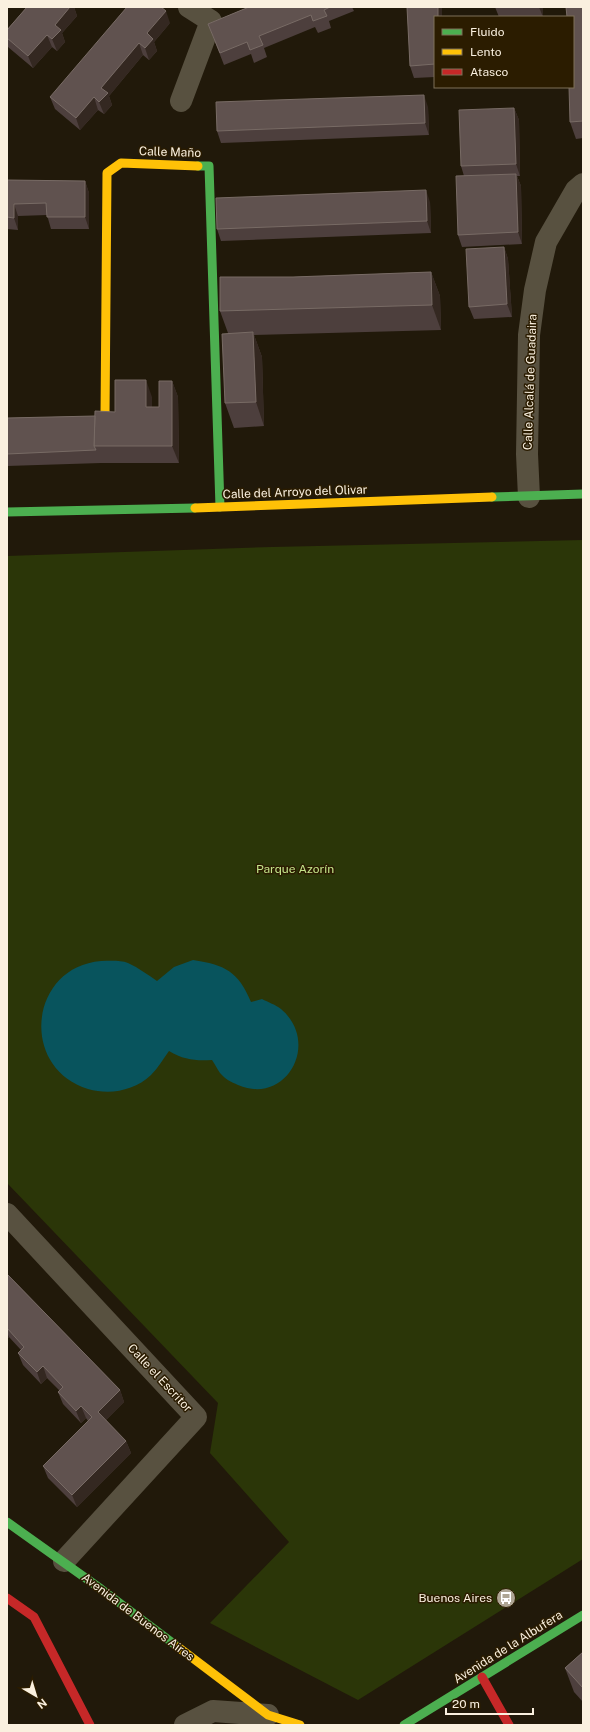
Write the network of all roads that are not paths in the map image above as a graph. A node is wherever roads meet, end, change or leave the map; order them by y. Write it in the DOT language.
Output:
graph roads {
  1 [pos="189,7"];
  2 [pos="181,101"];
  3 [pos="583,184"];
  4 [pos="105,416"];
  5 [pos="583,494"];
  6 [pos="529,497"];
  7 [pos="220,507"];
  8 [pos="7,512"];
  9 [pos="7,1214"];
  10 [pos="7,1522"];
  11 [pos="64,1561"];
  12 [pos="7,1598"];
  13 [pos="583,1615"];
  14 [pos="482,1677"];
  15 [pos="268,1715"];
  16 [pos="90,1725"];
  17 [pos="185,1725"];
  18 [pos="300,1725"];
  19 [pos="404,1725"];
  20 [pos="509,1725"];
  1 -- 2 [label="street"];
  3 -- 6 [label="street, Calle Alcalá de Guadaira"];
  4 -- 7 [label="street, Calle Maño"];
  5 -- 6 [label="street, Calle del Arroyo del Olivar"];
  6 -- 7 [label="street, Calle del Arroyo del Olivar"];
  7 -- 8 [label="street, Calle del Arroyo del Olivar"];
  9 -- 11 [label="street, Calle el Escritor"];
  10 -- 11 [label="street, Avenida de Buenos Aires"];
  11 -- 15 [label="street, Avenida de Buenos Aires"];
  12 -- 16 [label="street"];
  13 -- 14 [label="street, Avenida de la Albufera"];
  14 -- 19 [label="street, Avenida de la Albufera"];
  14 -- 20 [label="street"];
  15 -- 17 [label="street, Avenida de Buenos Aires"];
  15 -- 18 [label="street, Avenida de Buenos Aires"];
}
